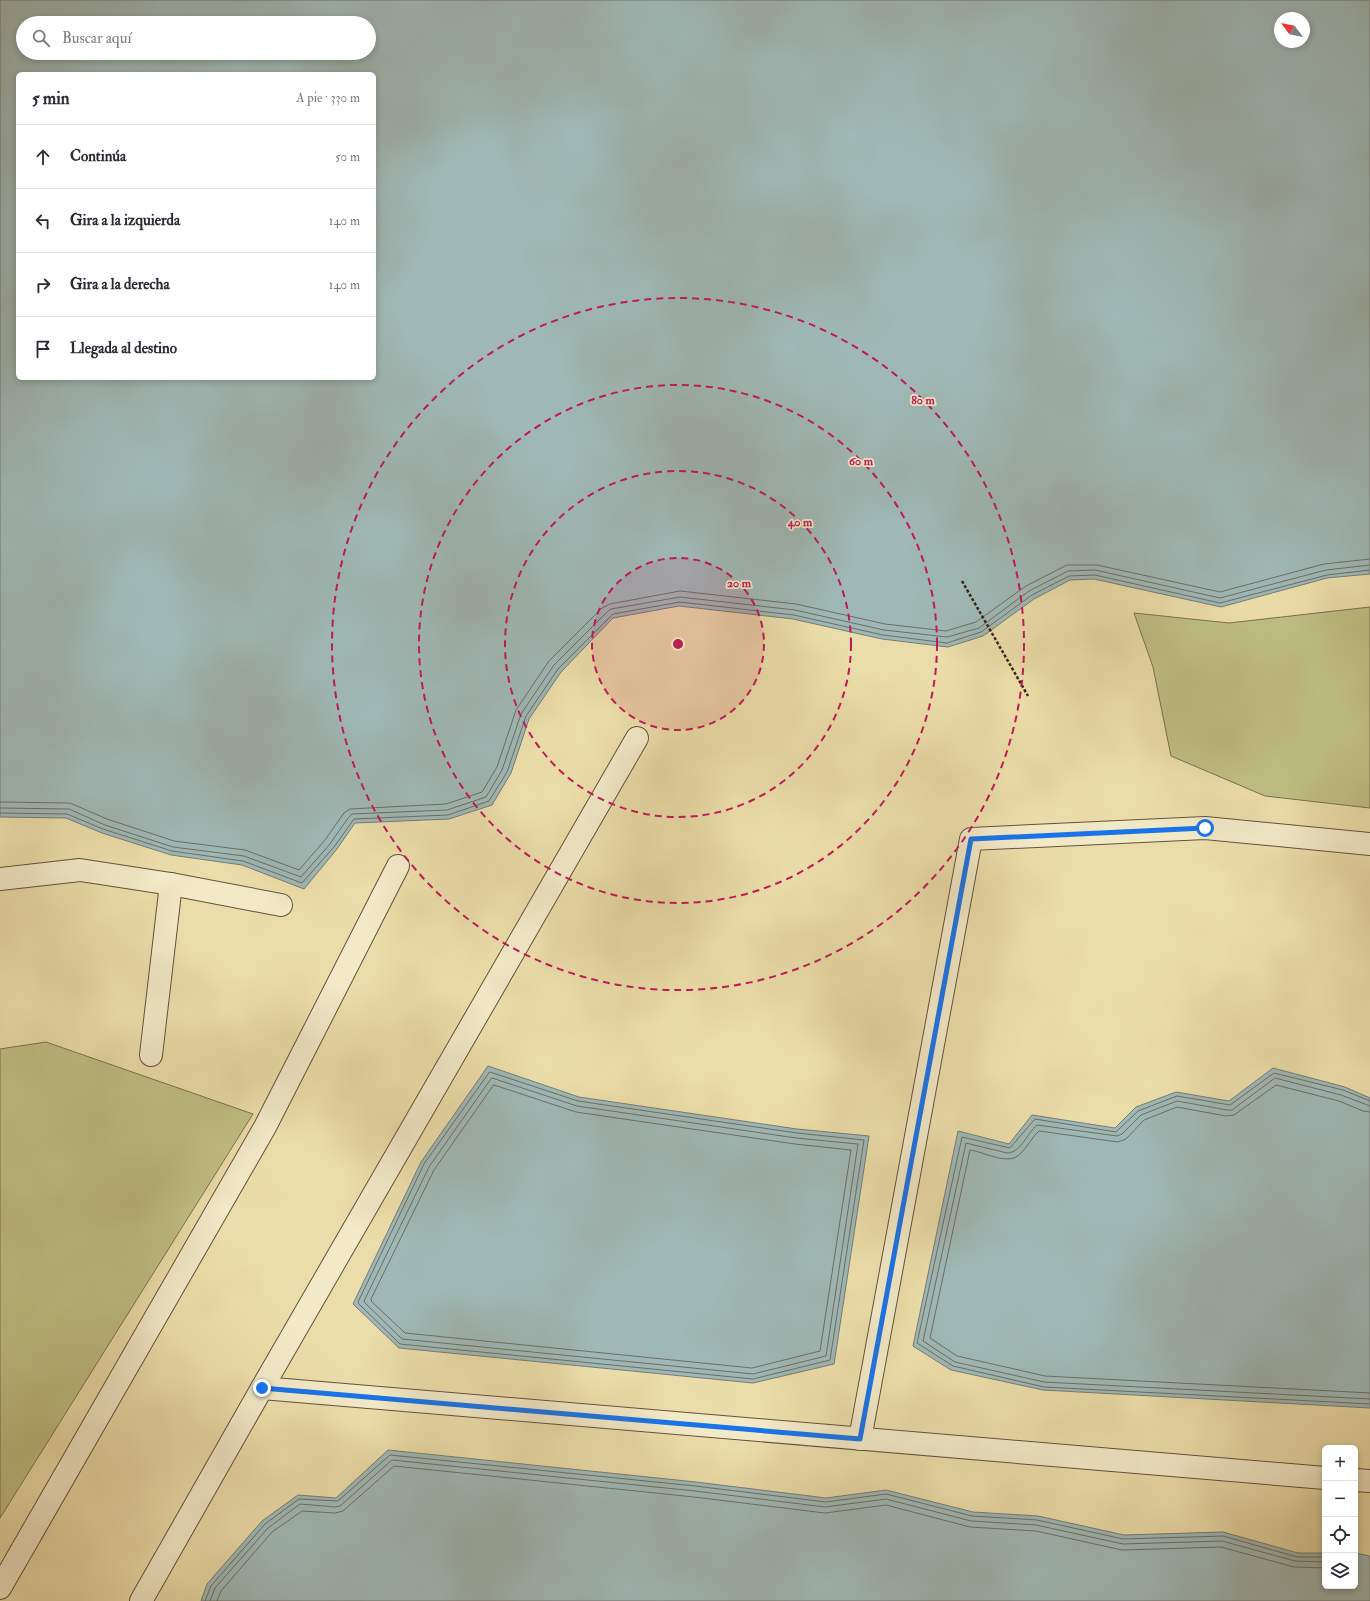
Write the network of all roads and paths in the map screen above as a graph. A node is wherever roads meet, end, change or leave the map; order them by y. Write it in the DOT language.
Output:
graph roads {
  1 [pos="962,581"];
  2 [pos="1028,696"];
  3 [pos="637,738"];
  4 [pos="1370,844"];
  5 [pos="398,866"];
  6 [pos="0,879"];
  7 [pos="171,884"];
  8 [pos="281,905"];
  9 [pos="151,1055"];
  10 [pos="262,1388"];
  11 [pos="860,1439"];
  12 [pos="1322,1478"];
  13 [pos="1358,1480"];
  14 [pos="1370,1481"];
  15 [pos="0,1588"];
  16 [pos="141,1601"];
  1 -- 2 [label="path"];
  3 -- 10 [label="street"];
  4 -- 11 [label="street"];
  5 -- 15 [label="street"];
  6 -- 7 [label="street"];
  7 -- 8 [label="street"];
  7 -- 9 [label="street"];
  10 -- 11 [label="street"];
  10 -- 16 [label="street"];
  11 -- 12 [label="street"];
  13 -- 14 [label="street"];
}
